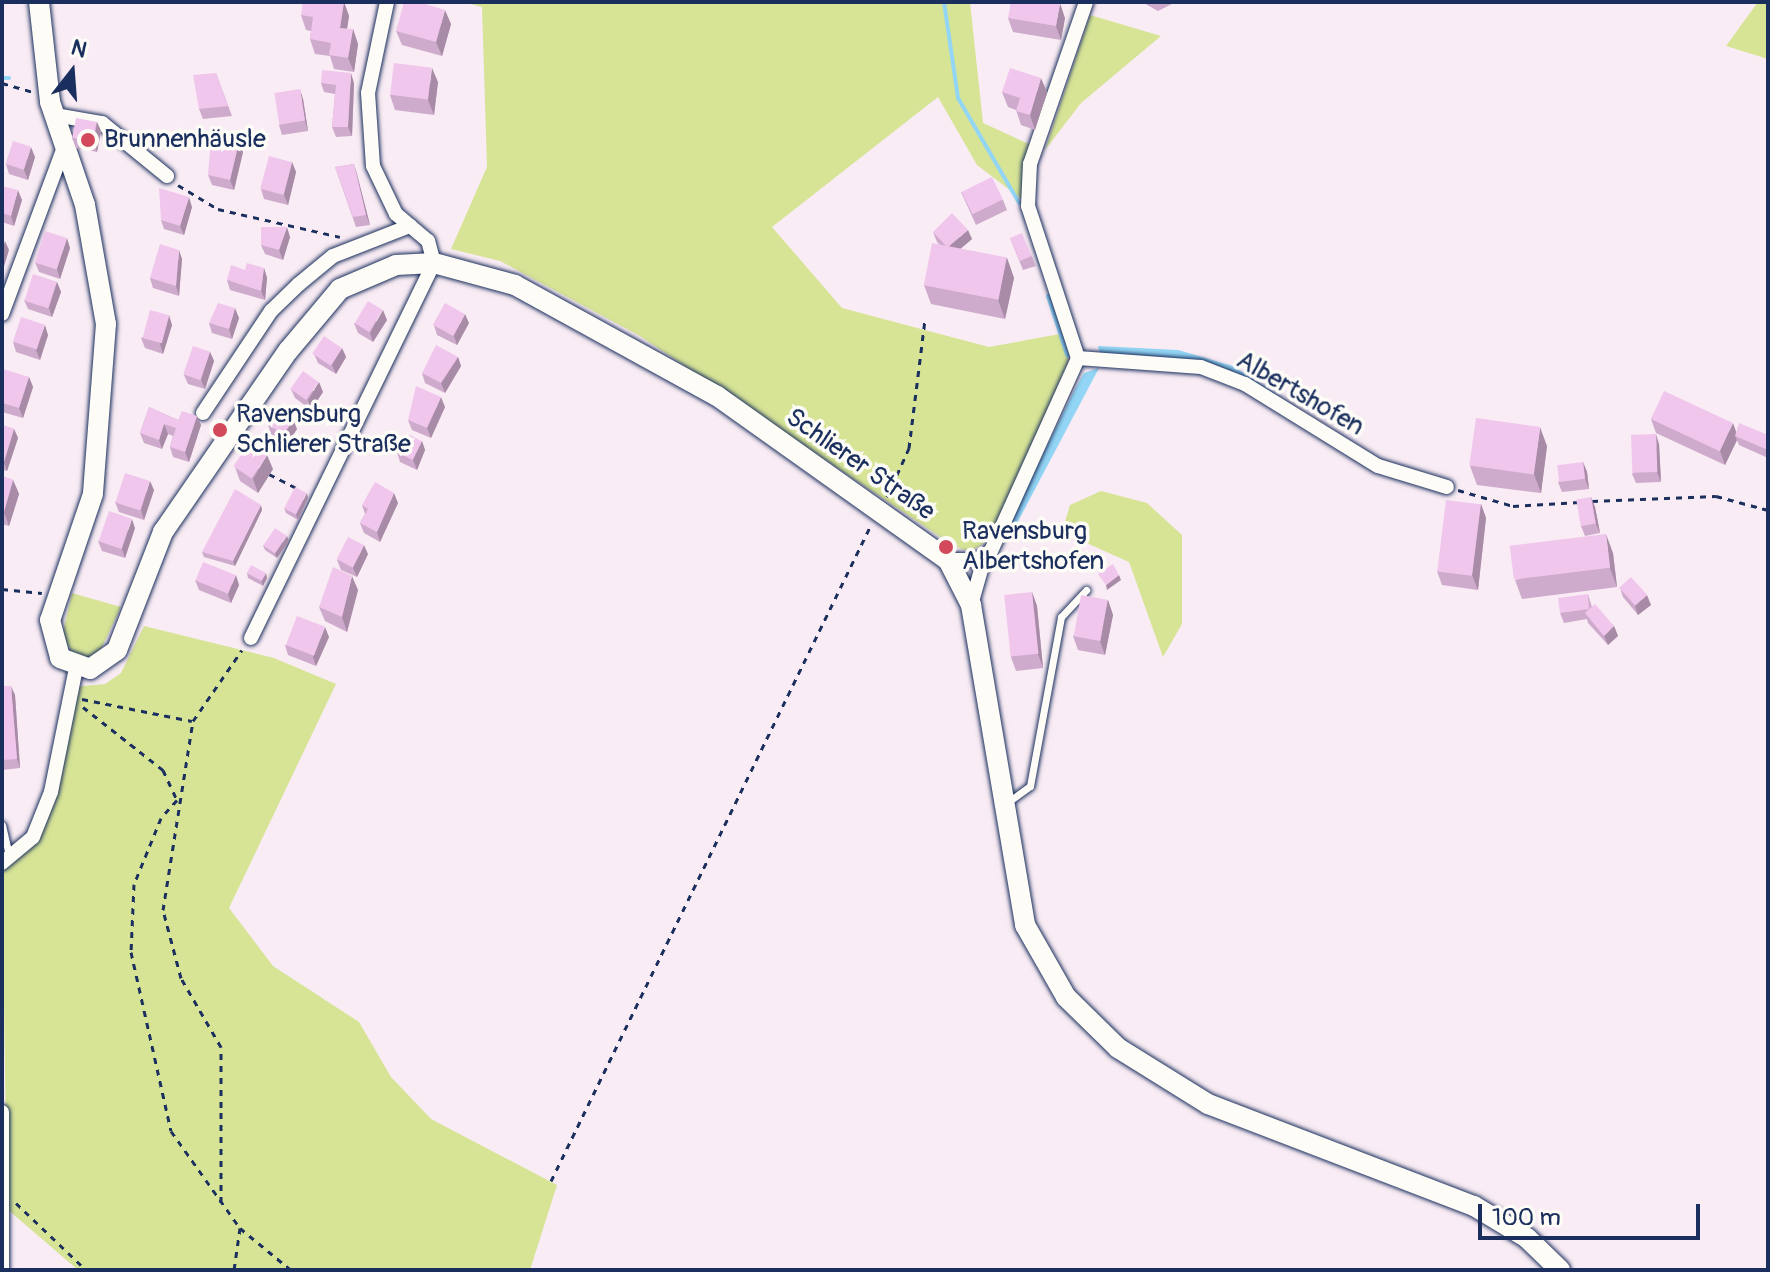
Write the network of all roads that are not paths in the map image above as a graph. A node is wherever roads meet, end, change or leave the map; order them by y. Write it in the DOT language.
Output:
graph roads {
  1 [pos="39,2"];
  2 [pos="387,2"];
  3 [pos="1086,2"];
  4 [pos="52,105"];
  5 [pos="65,145"];
  6 [pos="167,176"];
  7 [pos="410,226"];
  8 [pos="434,263"];
  9 [pos="2,314"];
  10 [pos="1078,358"];
  11 [pos="203,413"];
  12 [pos="1447,487"];
  13 [pos="985,556"];
  14 [pos="948,560"];
  15 [pos="1086,590"];
  16 [pos="971,605"];
  17 [pos="251,638"];
  18 [pos="76,668"];
  19 [pos="1006,803"];
  20 [pos="2,825"];
  21 [pos="6,861"];
  22 [pos="2,1112"];
  23 [pos="2,1270"];
  24 [pos="1560,1270"];
  1 -- 4 [label="main road"];
  2 -- 7 [label="street"];
  3 -- 10 [label="street"];
  4 -- 5 [label="main road"];
  4 -- 6 [label="street"];
  5 -- 9 [label="street"];
  5 -- 18 [label="main road"];
  7 -- 8 [label="street"];
  7 -- 11 [label="street"];
  8 -- 14 [label="main road, Schlierer Straße"];
  8 -- 17 [label="street"];
  8 -- 18 [label="main road, Schlierer Straße"];
  10 -- 12 [label="street, Albertshofen"];
  10 -- 13 [label="street"];
  13 -- 14 [label="street"];
  13 -- 16 [label="street"];
  14 -- 16 [label="main road, Schlierer Straße"];
  15 -- 19 [label="lane"];
  16 -- 19 [label="main road, Schlierer Straße"];
  18 -- 21 [label="street"];
  19 -- 24 [label="main road, Schlierer Straße"];
  20 -- 21 [label="lane"];
  22 -- 23 [label="street"];
}
